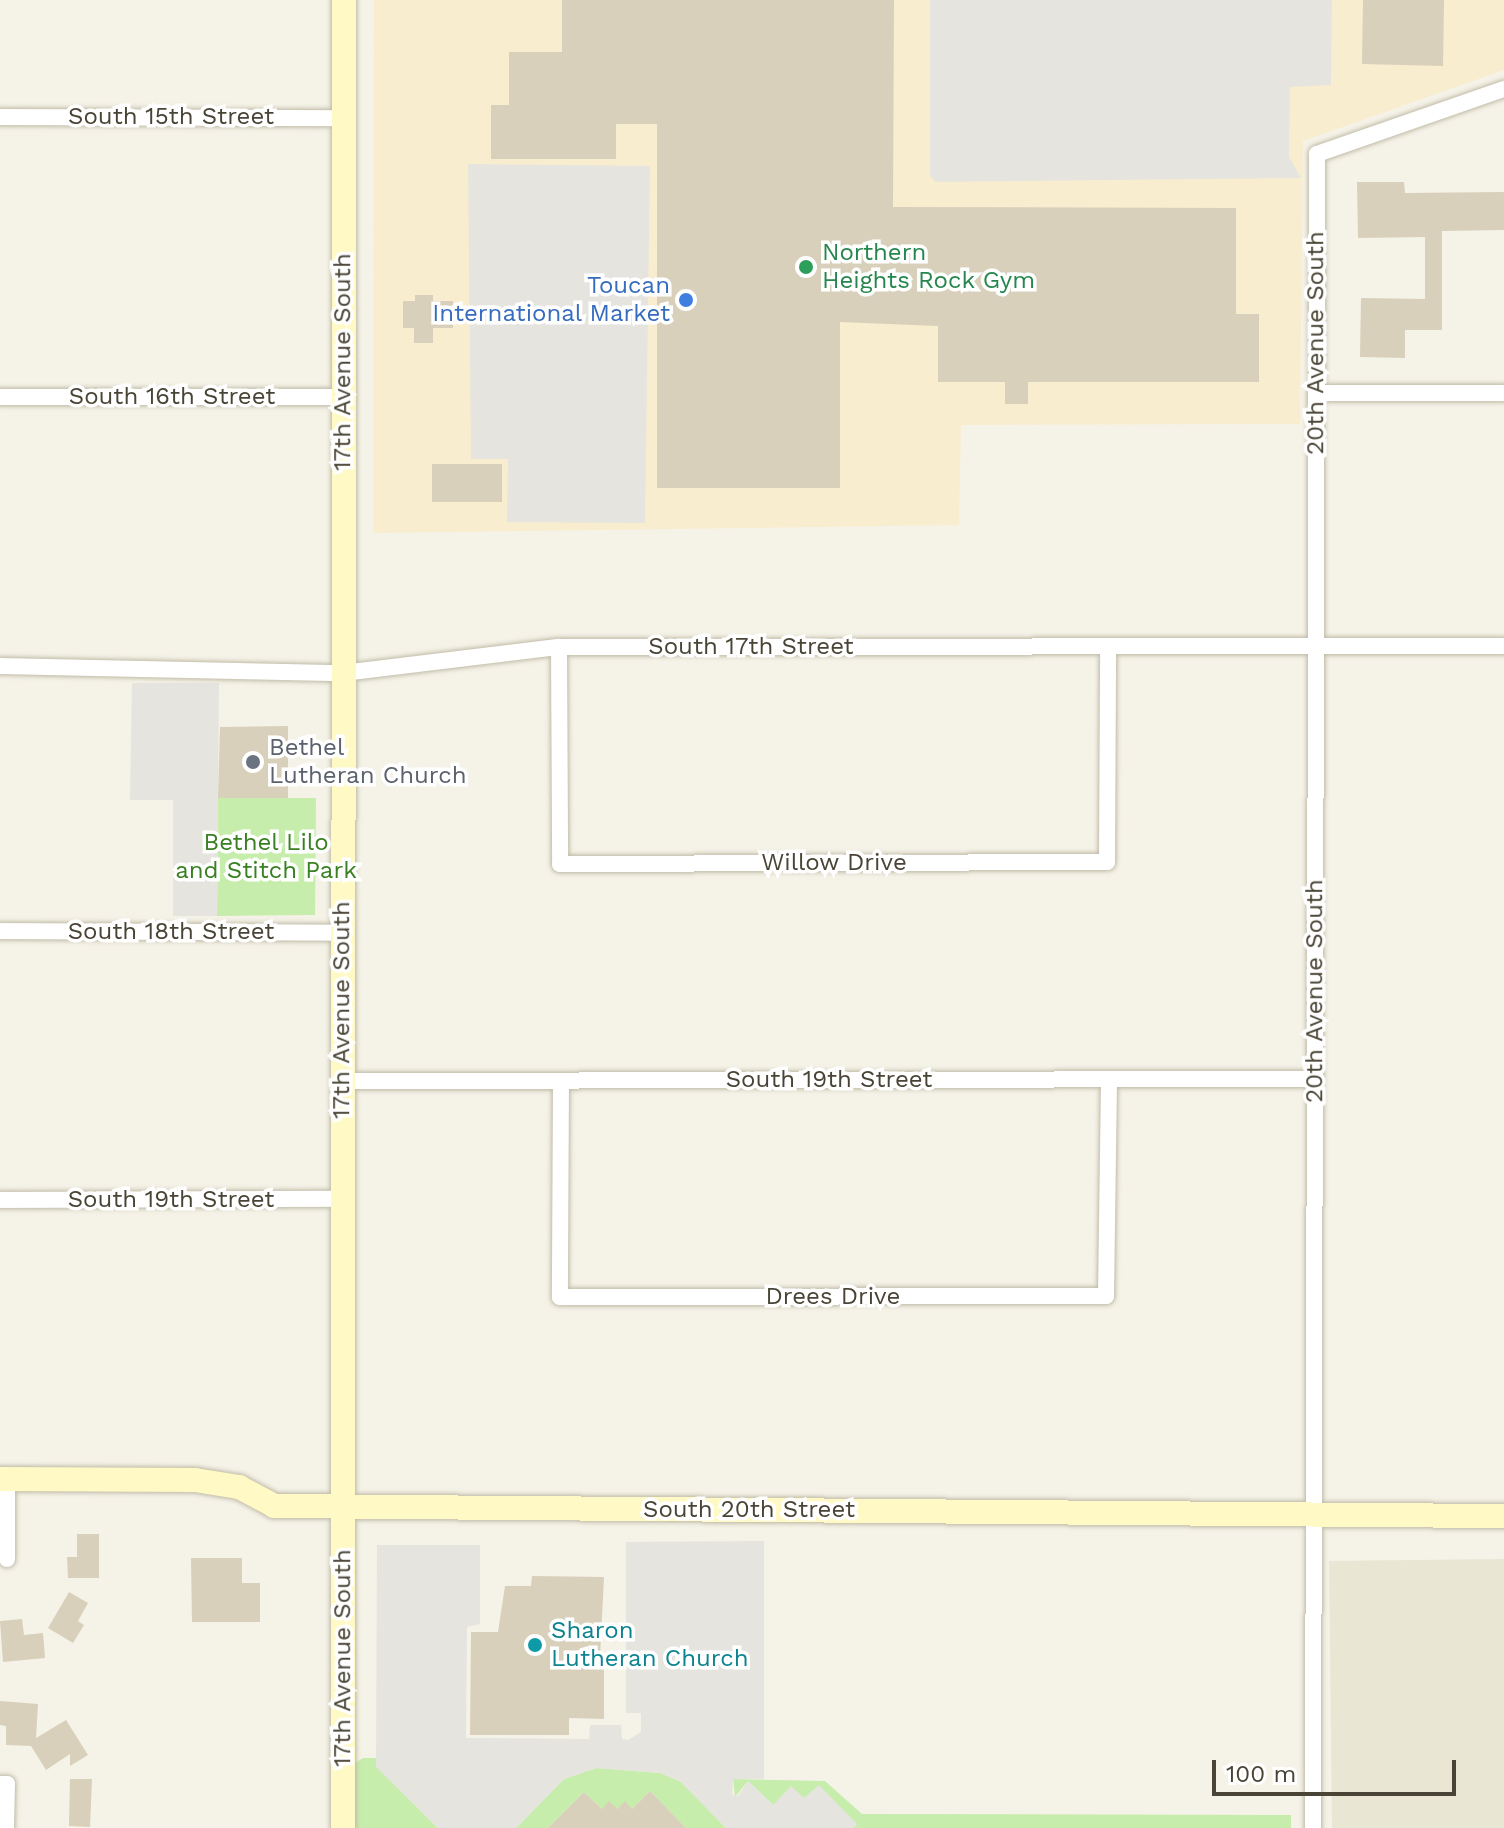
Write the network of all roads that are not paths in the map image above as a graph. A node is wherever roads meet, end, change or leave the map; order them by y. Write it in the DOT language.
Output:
graph roads {
  1 [pos="344,0"];
  2 [pos="1504,89"];
  3 [pos="0,117"];
  4 [pos="342,118"];
  5 [pos="1316,393"];
  6 [pos="1504,393"];
  7 [pos="0,397"];
  8 [pos="344,397"];
  9 [pos="1316,646"];
  10 [pos="1504,646"];
  11 [pos="559,647"];
  12 [pos="1108,647"];
  13 [pos="0,666"];
  14 [pos="343,673"];
  15 [pos="0,931"];
  16 [pos="342,933"];
  17 [pos="1109,1079"];
  18 [pos="1314,1079"];
  19 [pos="343,1081"];
  20 [pos="561,1081"];
  21 [pos="342,1199"];
  22 [pos="0,1200"];
  23 [pos="4,1479"];
  24 [pos="343,1507"];
  25 [pos="1315,1514"];
  26 [pos="1504,1516"];
  27 [pos="7,1559"];
  28 [pos="0,1784"];
  29 [pos="6,1828"];
  30 [pos="343,1828"];
  31 [pos="1313,1828"];
  1 -- 4 [label="street, 17th Avenue South"];
  2 -- 5 [label="street, 20th Avenue South"];
  3 -- 4 [label="street, South 15th Street"];
  4 -- 8 [label="street, 17th Avenue South"];
  5 -- 6 [label="street"];
  5 -- 9 [label="street, 20th Avenue South"];
  7 -- 8 [label="street, South 16th Street"];
  8 -- 14 [label="street, 17th Avenue South"];
  9 -- 10 [label="street, South 17th Street"];
  9 -- 12 [label="street, South 17th Street"];
  9 -- 18 [label="street, 20th Avenue South"];
  11 -- 12 [label="street, South 17th Street"];
  11 -- 12 [label="street, Willow Drive"];
  11 -- 14 [label="street, South 17th Street"];
  13 -- 14 [label="street, South 17th Street"];
  14 -- 16 [label="street, 17th Avenue South"];
  15 -- 16 [label="street, South 18th Street"];
  16 -- 19 [label="street, 17th Avenue South"];
  17 -- 18 [label="street, South 19th Street"];
  17 -- 20 [label="street, South 19th Street"];
  17 -- 20 [label="street, Drees Drive"];
  18 -- 25 [label="street, 20th Avenue South"];
  19 -- 20 [label="street, South 19th Street"];
  19 -- 21 [label="street, 17th Avenue South"];
  21 -- 22 [label="street, South 19th Street"];
  21 -- 24 [label="street, 17th Avenue South"];
  23 -- 24 [label="street, South 20th Street"];
  23 -- 27 [label="street"];
  24 -- 25 [label="street, South 20th Street"];
  24 -- 30 [label="street, 17th Avenue South"];
  25 -- 26 [label="street, South 20th Street"];
  25 -- 31 [label="street, 20th Avenue South"];
  28 -- 29 [label="street"];
}
